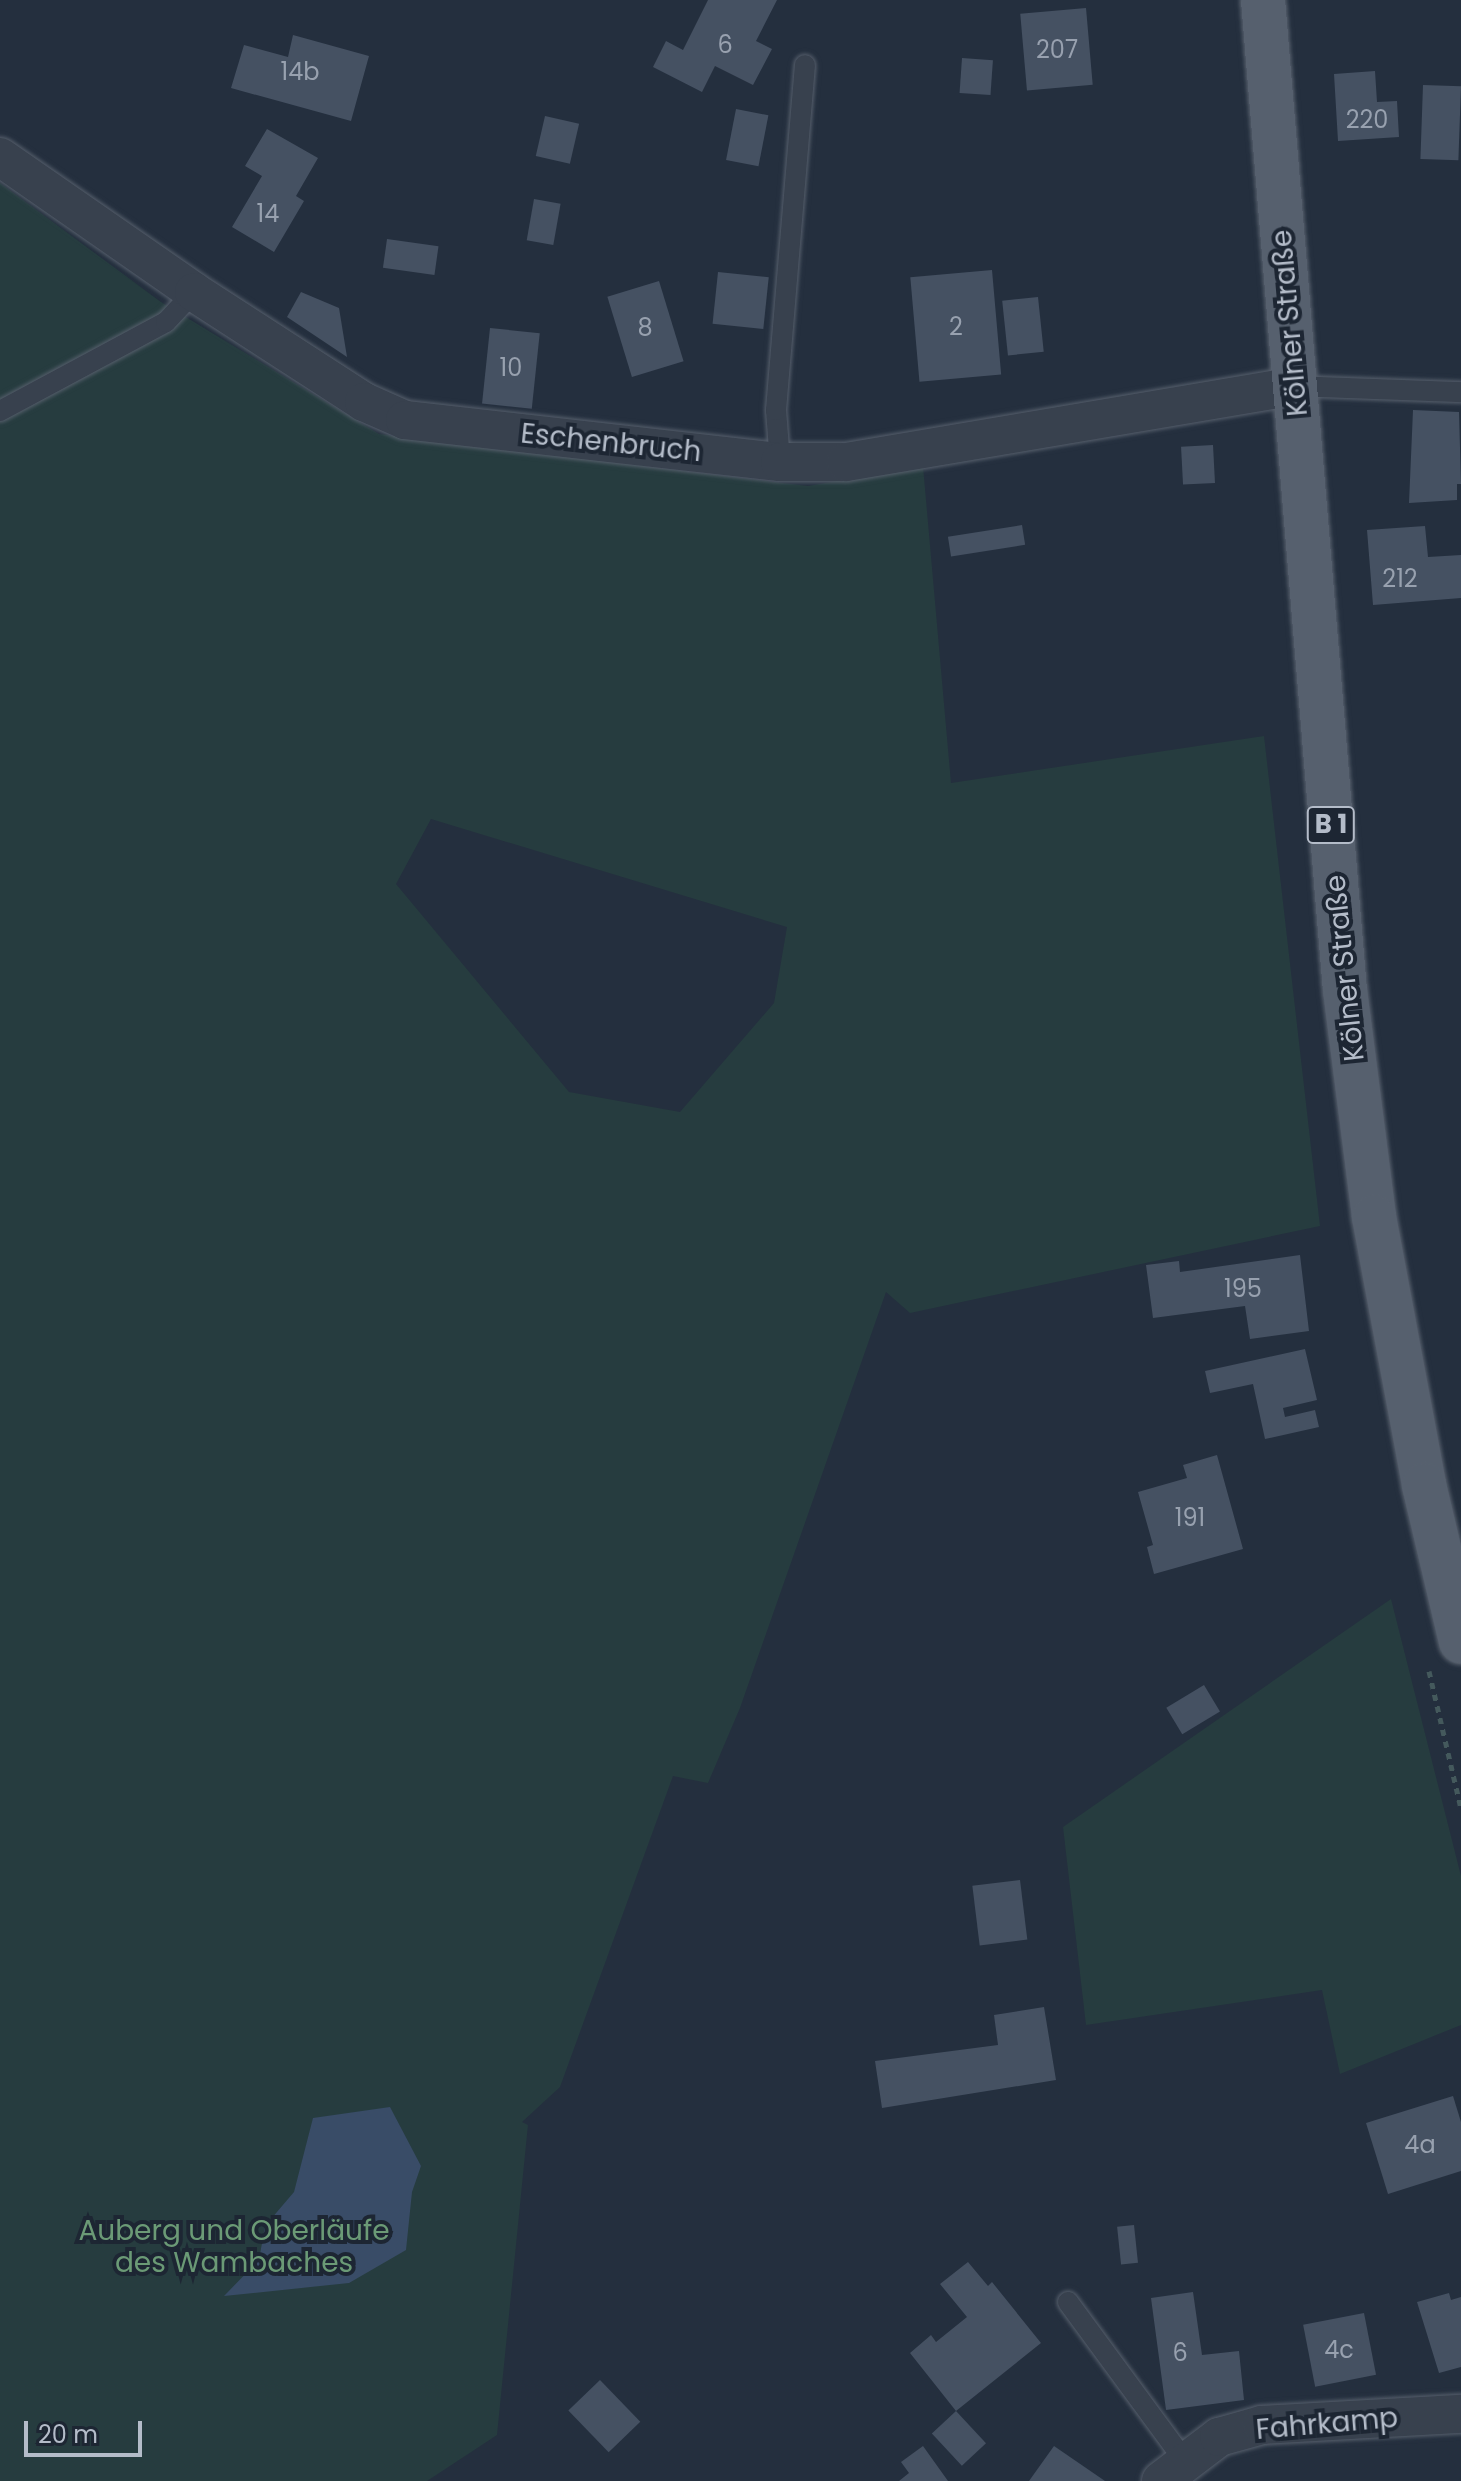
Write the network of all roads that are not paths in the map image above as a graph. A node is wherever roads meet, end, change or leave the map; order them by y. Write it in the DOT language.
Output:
graph roads {
  1 [pos="1263,0"];
  2 [pos="805,65"];
  3 [pos="0,157"];
  4 [pos="194,292"];
  5 [pos="1295,386"];
  6 [pos="1461,392"];
  7 [pos="0,411"];
  8 [pos="780,462"];
  9 [pos="1461,1642"];
  10 [pos="1068,2302"];
  11 [pos="1461,2414"];
  12 [pos="1173,2471"];
  1 -- 5 [label="main road, Kölner Straße / B 1"];
  2 -- 8 [label="lane"];
  3 -- 4 [label="street, Eschenbruch"];
  4 -- 7 [label="lane"];
  4 -- 8 [label="street, Eschenbruch"];
  5 -- 6 [label="lane"];
  5 -- 8 [label="street, Eschenbruch"];
  5 -- 9 [label="main road, Kölner Straße / B 1"];
  10 -- 12 [label="lane"];
  11 -- 12 [label="street, Fahrkamp"];
}
